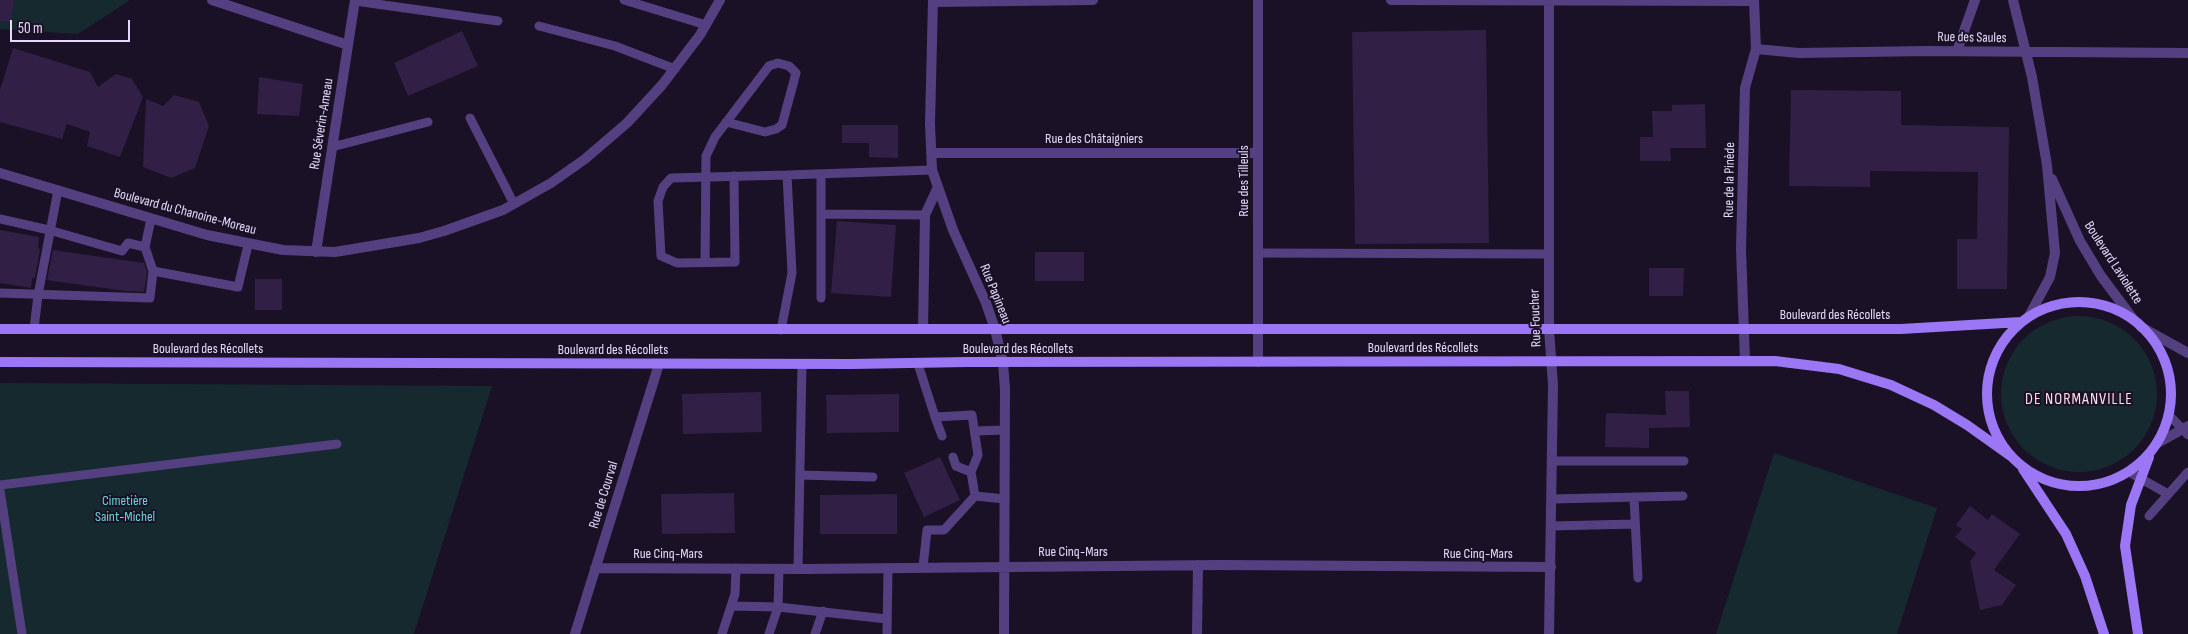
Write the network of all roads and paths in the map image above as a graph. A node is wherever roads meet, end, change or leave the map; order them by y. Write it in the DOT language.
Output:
graph roads {
  1 [pos="212,0"];
  2 [pos="624,0"];
  3 [pos="720,0"];
  4 [pos="1093,0"];
  5 [pos="1258,0"];
  6 [pos="1391,0"];
  7 [pos="1754,0"];
  8 [pos="1975,0"];
  9 [pos="2013,0"];
  10 [pos="355,1"];
  11 [pos="933,1"];
  12 [pos="1549,1"];
  13 [pos="498,21"];
  14 [pos="706,25"];
  15 [pos="539,26"];
  16 [pos="348,44"];
  17 [pos="1756,49"];
  18 [pos="1957,51"];
  19 [pos="2025,53"];
  20 [pos="2188,53"];
  21 [pos="675,69"];
  22 [pos="470,118"];
  23 [pos="428,122"];
  24 [pos="726,122"];
  25 [pos="332,147"];
  26 [pos="931,153"];
  27 [pos="1258,153"];
  28 [pos="2047,165"];
  29 [pos="932,170"];
  30 [pos="0,173"];
  31 [pos="786,175"];
  32 [pos="734,176"];
  33 [pos="821,176"];
  34 [pos="705,177"];
  35 [pos="937,189"];
  36 [pos="58,190"];
  37 [pos="514,204"];
  38 [pos="821,214"];
  39 [pos="925,215"];
  40 [pos="0,219"];
  41 [pos="151,219"];
  42 [pos="49,230"];
  43 [pos="248,245"];
  44 [pos="145,247"];
  45 [pos="316,252"];
  46 [pos="1258,254"];
  47 [pos="1549,254"];
  48 [pos="705,262"];
  49 [pos="153,271"];
  50 [pos="0,292"];
  51 [pos="38,295"];
  52 [pos="821,298"];
  53 [pos="2025,319"];
  54 [pos="2138,323"];
  55 [pos="0,329"];
  56 [pos="34,329"];
  57 [pos="995,329"];
  58 [pos="1258,329"];
  59 [pos="1549,329"];
  60 [pos="1744,329"];
  61 [pos="781,330"];
  62 [pos="922,330"];
  63 [pos="2188,353"];
  64 [pos="1552,361"];
  65 [pos="1745,361"];
  66 [pos="0,362"];
  67 [pos="1003,362"];
  68 [pos="1258,362"];
  69 [pos="659,364"];
  70 [pos="802,364"];
  71 [pos="918,364"];
  72 [pos="2169,415"];
  73 [pos="934,417"];
  74 [pos="1005,430"];
  75 [pos="2186,430"];
  76 [pos="975,431"];
  77 [pos="942,436"];
  78 [pos="337,444"];
  79 [pos="2154,448"];
  80 [pos="953,457"];
  81 [pos="1553,461"];
  82 [pos="1684,461"];
  83 [pos="2016,461"];
  84 [pos="971,472"];
  85 [pos="2129,472"];
  86 [pos="2188,472"];
  87 [pos="800,475"];
  88 [pos="874,477"];
  89 [pos="2141,478"];
  90 [pos="0,484"];
  91 [pos="0,490"];
  92 [pos="2168,494"];
  93 [pos="975,496"];
  94 [pos="1682,496"];
  95 [pos="1634,497"];
  96 [pos="1552,499"];
  97 [pos="1005,500"];
  98 [pos="2149,516"];
  99 [pos="1635,524"];
  100 [pos="1552,526"];
  101 [pos="1198,565"];
  102 [pos="1004,566"];
  103 [pos="923,567"];
  104 [pos="1551,567"];
  105 [pos="596,568"];
  106 [pos="736,568"];
  107 [pos="888,568"];
  108 [pos="779,569"];
  109 [pos="798,569"];
  110 [pos="1638,578"];
  111 [pos="731,606"];
  112 [pos="778,606"];
  113 [pos="823,612"];
  114 [pos="887,619"];
  115 [pos="22,634"];
  116 [pos="575,634"];
  117 [pos="722,634"];
  118 [pos="769,634"];
  119 [pos="815,634"];
  120 [pos="887,634"];
  121 [pos="1004,634"];
  122 [pos="1197,634"];
  123 [pos="1549,634"];
  124 [pos="2104,634"];
  125 [pos="2138,634"];
  1 -- 16 [label="street"];
  2 -- 14 [label="lane"];
  3 -- 14 [label="street, Boulevard du Chanoine-Moreau"];
  4 -- 11 [label="street"];
  5 -- 27 [label="street, Rue des Tilleuls"];
  6 -- 12 [label="street"];
  7 -- 12 [label="street"];
  7 -- 17 [label="street, Rue de la Pinède"];
  8 -- 18 [label="street"];
  9 -- 19 [label="street, Boulevard Laviolette"];
  10 -- 13 [label="lane"];
  10 -- 16 [label="street, Rue Séverin-Ameau"];
  11 -- 26 [label="street, Rue Papineau"];
  12 -- 47 [label="street, Rue Foucher"];
  14 -- 21 [label="street, Boulevard du Chanoine-Moreau"];
  15 -- 21 [label="lane"];
  16 -- 25 [label="street, Rue Séverin-Ameau"];
  17 -- 18 [label="street, Rue des Saules"];
  17 -- 60 [label="street, Rue de la Pinède"];
  18 -- 19 [label="street, Rue des Saules"];
  19 -- 20 [label="street, Rue des Saules"];
  19 -- 28 [label="street, Boulevard Laviolette"];
  21 -- 37 [label="street, Boulevard du Chanoine-Moreau"];
  22 -- 37 [label="lane"];
  23 -- 25 [label="lane"];
  24 -- 24 [label="lane"];
  24 -- 34 [label="lane"];
  25 -- 45 [label="street, Rue Séverin-Ameau"];
  26 -- 27 [label="street, Rue des Châtaigniers"];
  26 -- 29 [label="street, Rue Papineau"];
  27 -- 46 [label="street, Rue des Tilleuls"];
  28 -- 53 [label="street, Boulevard Laviolette"];
  28 -- 54 [label="street, Boulevard Laviolette"];
  29 -- 33 [label="lane"];
  29 -- 35 [label="street, Rue Papineau"];
  30 -- 36 [label="street, Boulevard du Chanoine-Moreau"];
  31 -- 32 [label="lane"];
  31 -- 33 [label="lane"];
  31 -- 61 [label="lane"];
  32 -- 34 [label="lane"];
  32 -- 48 [label="lane"];
  33 -- 38 [label="lane"];
  34 -- 48 [label="lane"];
  34 -- 48 [label="lane"];
  35 -- 39 [label="street"];
  35 -- 57 [label="street, Rue Papineau"];
  36 -- 41 [label="street, Boulevard du Chanoine-Moreau"];
  36 -- 42 [label="lane"];
  37 -- 45 [label="street, Boulevard du Chanoine-Moreau"];
  38 -- 39 [label="lane"];
  38 -- 52 [label="lane"];
  39 -- 62 [label="street"];
  40 -- 42 [label="lane"];
  41 -- 43 [label="street, Boulevard du Chanoine-Moreau"];
  41 -- 44 [label="lane"];
  42 -- 44 [label="lane"];
  42 -- 51 [label="lane"];
  43 -- 45 [label="street, Boulevard du Chanoine-Moreau"];
  43 -- 49 [label="lane"];
  44 -- 49 [label="lane"];
  46 -- 47 [label="lane"];
  46 -- 58 [label="street, Rue des Tilleuls"];
  47 -- 59 [label="street, Rue Foucher"];
  49 -- 51 [label="lane"];
  50 -- 51 [label="lane"];
  51 -- 56 [label="lane"];
  53 -- 54 [label="main road, Boulevard des Récollets"];
  53 -- 60 [label="main road, Boulevard des Récollets"];
  53 -- 83 [label="main road, Boulevard Laviolette"];
  54 -- 63 [label="street, Boulevard des Récollets"];
  54 -- 72 [label="main road, Boulevard Laviolette"];
  55 -- 56 [label="main road, Boulevard des Récollets"];
  56 -- 61 [label="main road, Boulevard des Récollets"];
  57 -- 58 [label="main road, Boulevard des Récollets"];
  57 -- 62 [label="main road, Boulevard des Récollets"];
  57 -- 67 [label="street, Rue Papineau"];
  58 -- 59 [label="main road, Boulevard des Récollets"];
  58 -- 68 [label="street, Rue des Tilleuls"];
  59 -- 60 [label="main road, Boulevard des Récollets"];
  59 -- 64 [label="street, Rue Foucher"];
  60 -- 65 [label="street, Rue de la Pinède"];
  61 -- 62 [label="main road, Boulevard des Récollets"];
  64 -- 65 [label="main road, Boulevard des Récollets"];
  64 -- 68 [label="main road, Boulevard des Récollets"];
  64 -- 81 [label="street, Rue Foucher"];
  65 -- 83 [label="main road, Boulevard des Récollets"];
  66 -- 69 [label="main road, Boulevard des Récollets"];
  67 -- 68 [label="main road, Boulevard des Récollets"];
  67 -- 71 [label="main road, Boulevard des Récollets"];
  67 -- 74 [label="street, Rue Papineau"];
  69 -- 70 [label="main road, Boulevard des Récollets"];
  69 -- 105 [label="street, Rue de Courval"];
  70 -- 71 [label="main road, Boulevard des Récollets"];
  70 -- 87 [label="lane"];
  71 -- 73 [label="lane"];
  72 -- 75 [label="lane"];
  72 -- 79 [label="main road, Boulevard Laviolette"];
  73 -- 76 [label="lane"];
  73 -- 77 [label="lane"];
  74 -- 76 [label="lane"];
  74 -- 97 [label="street, Rue Papineau"];
  75 -- 79 [label="street"];
  76 -- 84 [label="lane"];
  78 -- 90 [label="lane"];
  79 -- 85 [label="main road, Boulevard des Récollets"];
  79 -- 89 [label="main road, Boulevard Laviolette"];
  80 -- 84 [label="lane"];
  81 -- 82 [label="lane"];
  81 -- 96 [label="street, Rue Foucher"];
  83 -- 85 [label="main road, Boulevard des Récollets"];
  83 -- 124 [label="main road, Boulevard Laviolette"];
  84 -- 93 [label="lane"];
  85 -- 89 [label="lane"];
  86 -- 92 [label="lane"];
  87 -- 88 [label="lane"];
  87 -- 109 [label="lane"];
  89 -- 92 [label="lane"];
  89 -- 125 [label="main road, Boulevard Laviolette"];
  91 -- 115 [label="lane"];
  92 -- 98 [label="lane"];
  93 -- 97 [label="lane"];
  93 -- 103 [label="lane"];
  94 -- 95 [label="lane"];
  95 -- 96 [label="lane"];
  95 -- 99 [label="lane"];
  96 -- 100 [label="street, Rue Foucher"];
  97 -- 102 [label="street, Rue Papineau"];
  99 -- 100 [label="lane"];
  99 -- 110 [label="lane"];
  100 -- 104 [label="street, Rue Foucher"];
  101 -- 102 [label="street, Rue Cinq-Mars"];
  101 -- 104 [label="street, Rue Cinq-Mars"];
  101 -- 122 [label="street"];
  102 -- 103 [label="street, Rue Cinq-Mars"];
  102 -- 121 [label="street, Rue Papineau"];
  103 -- 107 [label="street, Rue Cinq-Mars"];
  104 -- 123 [label="street, Rue Foucher"];
  105 -- 106 [label="street, Rue Cinq-Mars"];
  105 -- 116 [label="street, Rue de Courval"];
  106 -- 108 [label="street, Rue Cinq-Mars"];
  106 -- 111 [label="lane"];
  107 -- 109 [label="street, Rue Cinq-Mars"];
  107 -- 114 [label="lane"];
  108 -- 109 [label="street, Rue Cinq-Mars"];
  108 -- 112 [label="lane"];
  111 -- 112 [label="lane"];
  111 -- 117 [label="lane"];
  112 -- 113 [label="lane"];
  112 -- 118 [label="lane"];
  113 -- 114 [label="lane"];
  113 -- 119 [label="lane"];
  114 -- 120 [label="lane"];
}
